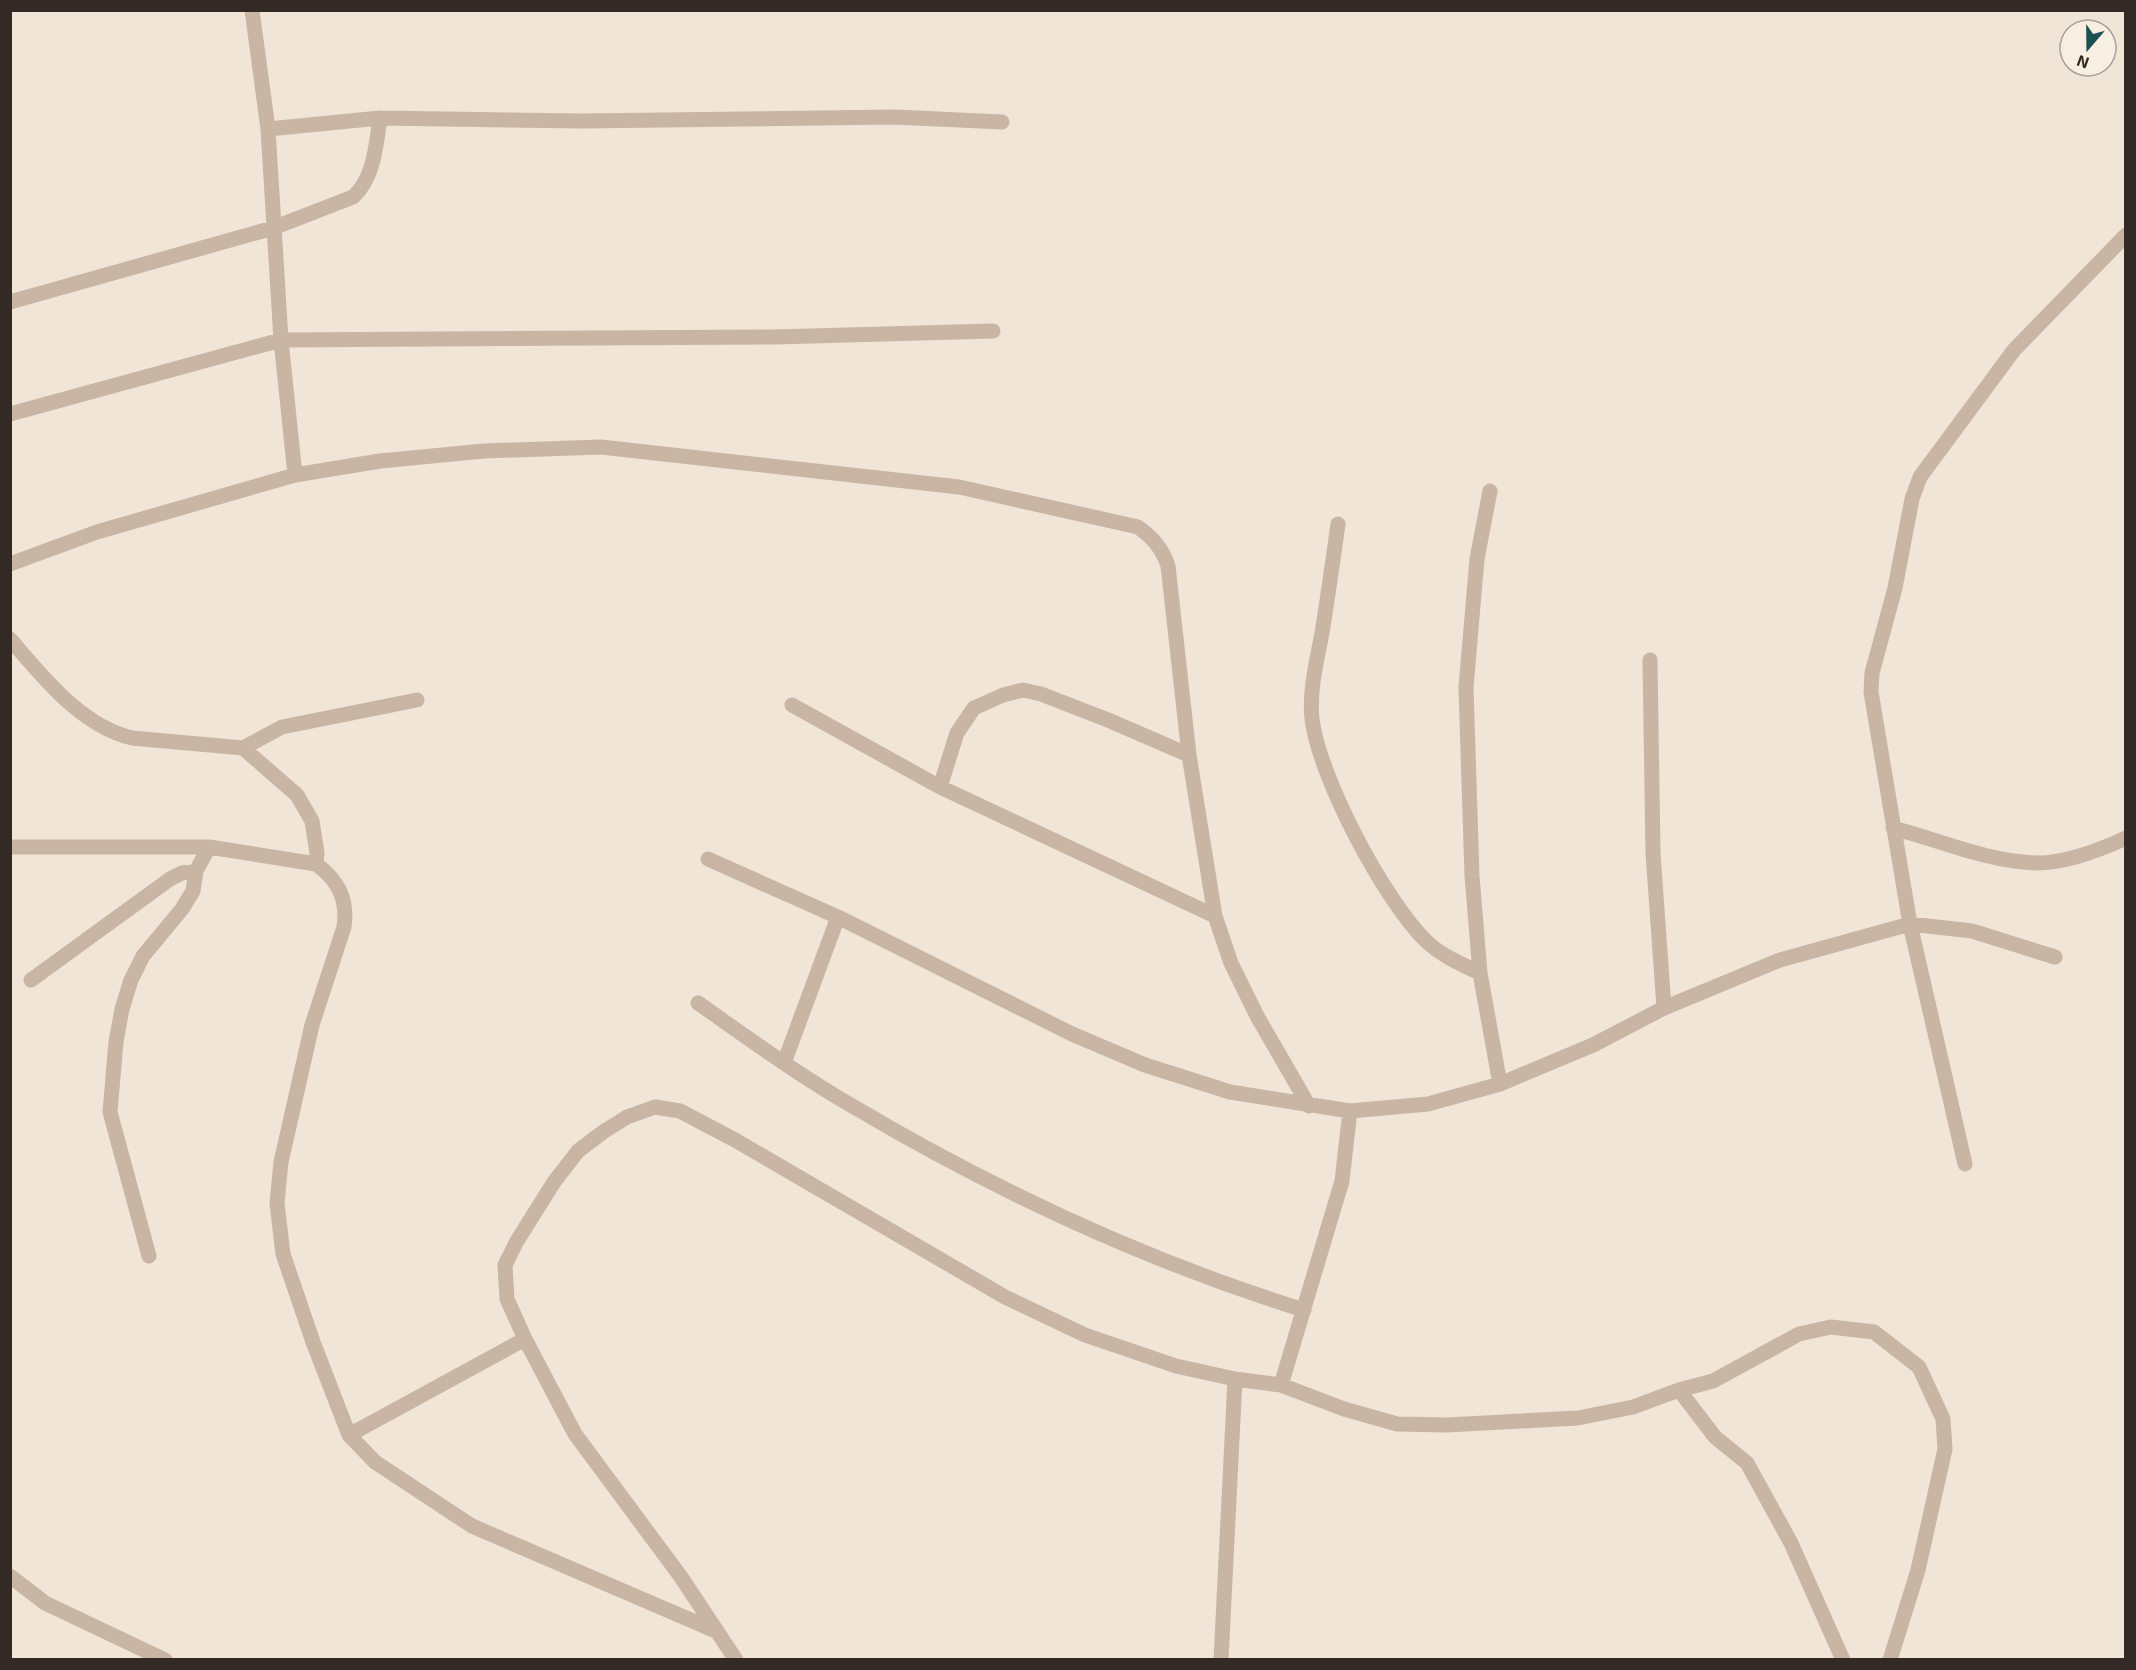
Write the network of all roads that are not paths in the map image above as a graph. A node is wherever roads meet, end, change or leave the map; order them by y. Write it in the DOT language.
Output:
graph roads {
  1 [pos="252,10"];
  2 [pos="380,118"];
  3 [pos="1002,123"];
  4 [pos="268,129"];
  5 [pos="273,228"];
  6 [pos="2126,235"];
  7 [pos="10,302"];
  8 [pos="993,331"];
  9 [pos="281,340"];
  10 [pos="10,414"];
  11 [pos="294,475"];
  12 [pos="1490,491"];
  13 [pos="1338,524"];
  14 [pos="10,564"];
  15 [pos="10,639"];
  16 [pos="1650,660"];
  17 [pos="417,700"];
  18 [pos="792,705"];
  19 [pos="243,747"];
  20 [pos="1189,755"];
  21 [pos="940,788"];
  22 [pos="1893,828"];
  23 [pos="2126,838"];
  24 [pos="10,847"];
  25 [pos="209,847"];
  26 [pos="708,859"];
  27 [pos="316,864"];
  28 [pos="196,872"];
  29 [pos="1215,916"];
  30 [pos="838,917"];
  31 [pos="1910,924"];
  32 [pos="2055,957"];
  33 [pos="1480,974"];
  34 [pos="31,980"];
  35 [pos="698,1003"];
  36 [pos="1664,1008"];
  37 [pos="784,1063"];
  38 [pos="1500,1084"];
  39 [pos="1309,1106"];
  40 [pos="1350,1111"];
  41 [pos="1965,1164"];
  42 [pos="149,1256"];
  43 [pos="1304,1310"];
  44 [pos="525,1339"];
  45 [pos="1235,1379"];
  46 [pos="1281,1384"];
  47 [pos="1679,1390"];
  48 [pos="349,1435"];
  49 [pos="10,1576"];
  50 [pos="716,1632"];
  51 [pos="165,1659"];
  52 [pos="736,1659"];
  53 [pos="1221,1659"];
  54 [pos="1843,1659"];
  55 [pos="1890,1659"];
  1 -- 4 [label="street"];
  2 -- 3 [label="street"];
  2 -- 4 [label="street"];
  2 -- 5 [label="street"];
  4 -- 5 [label="street"];
  5 -- 7 [label="street"];
  5 -- 9 [label="street"];
  6 -- 22 [label="street"];
  8 -- 9 [label="street"];
  9 -- 10 [label="street"];
  9 -- 11 [label="street"];
  11 -- 14 [label="street"];
  11 -- 20 [label="street"];
  12 -- 33 [label="street"];
  13 -- 33 [label="street"];
  15 -- 19 [label="street"];
  16 -- 36 [label="street"];
  17 -- 19 [label="street"];
  18 -- 21 [label="street"];
  19 -- 27 [label="street"];
  20 -- 21 [label="street"];
  20 -- 29 [label="street"];
  21 -- 29 [label="street"];
  22 -- 23 [label="street"];
  22 -- 31 [label="street"];
  24 -- 25 [label="street"];
  25 -- 27 [label="street"];
  25 -- 28 [label="street"];
  26 -- 30 [label="street"];
  27 -- 48 [label="street"];
  28 -- 34 [label="street"];
  28 -- 42 [label="street"];
  29 -- 39 [label="street"];
  30 -- 37 [label="street"];
  30 -- 39 [label="street"];
  31 -- 32 [label="street"];
  31 -- 36 [label="street"];
  31 -- 41 [label="street"];
  33 -- 38 [label="street"];
  35 -- 37 [label="street"];
  36 -- 38 [label="street"];
  37 -- 43 [label="street"];
  38 -- 40 [label="street"];
  39 -- 40 [label="street"];
  40 -- 43 [label="street"];
  43 -- 46 [label="street"];
  44 -- 45 [label="street"];
  44 -- 48 [label="street"];
  44 -- 50 [label="street"];
  45 -- 46 [label="street"];
  45 -- 53 [label="street"];
  46 -- 47 [label="street"];
  47 -- 54 [label="street"];
  47 -- 55 [label="street"];
  48 -- 50 [label="street"];
  49 -- 51 [label="street"];
  50 -- 52 [label="street"];
}
